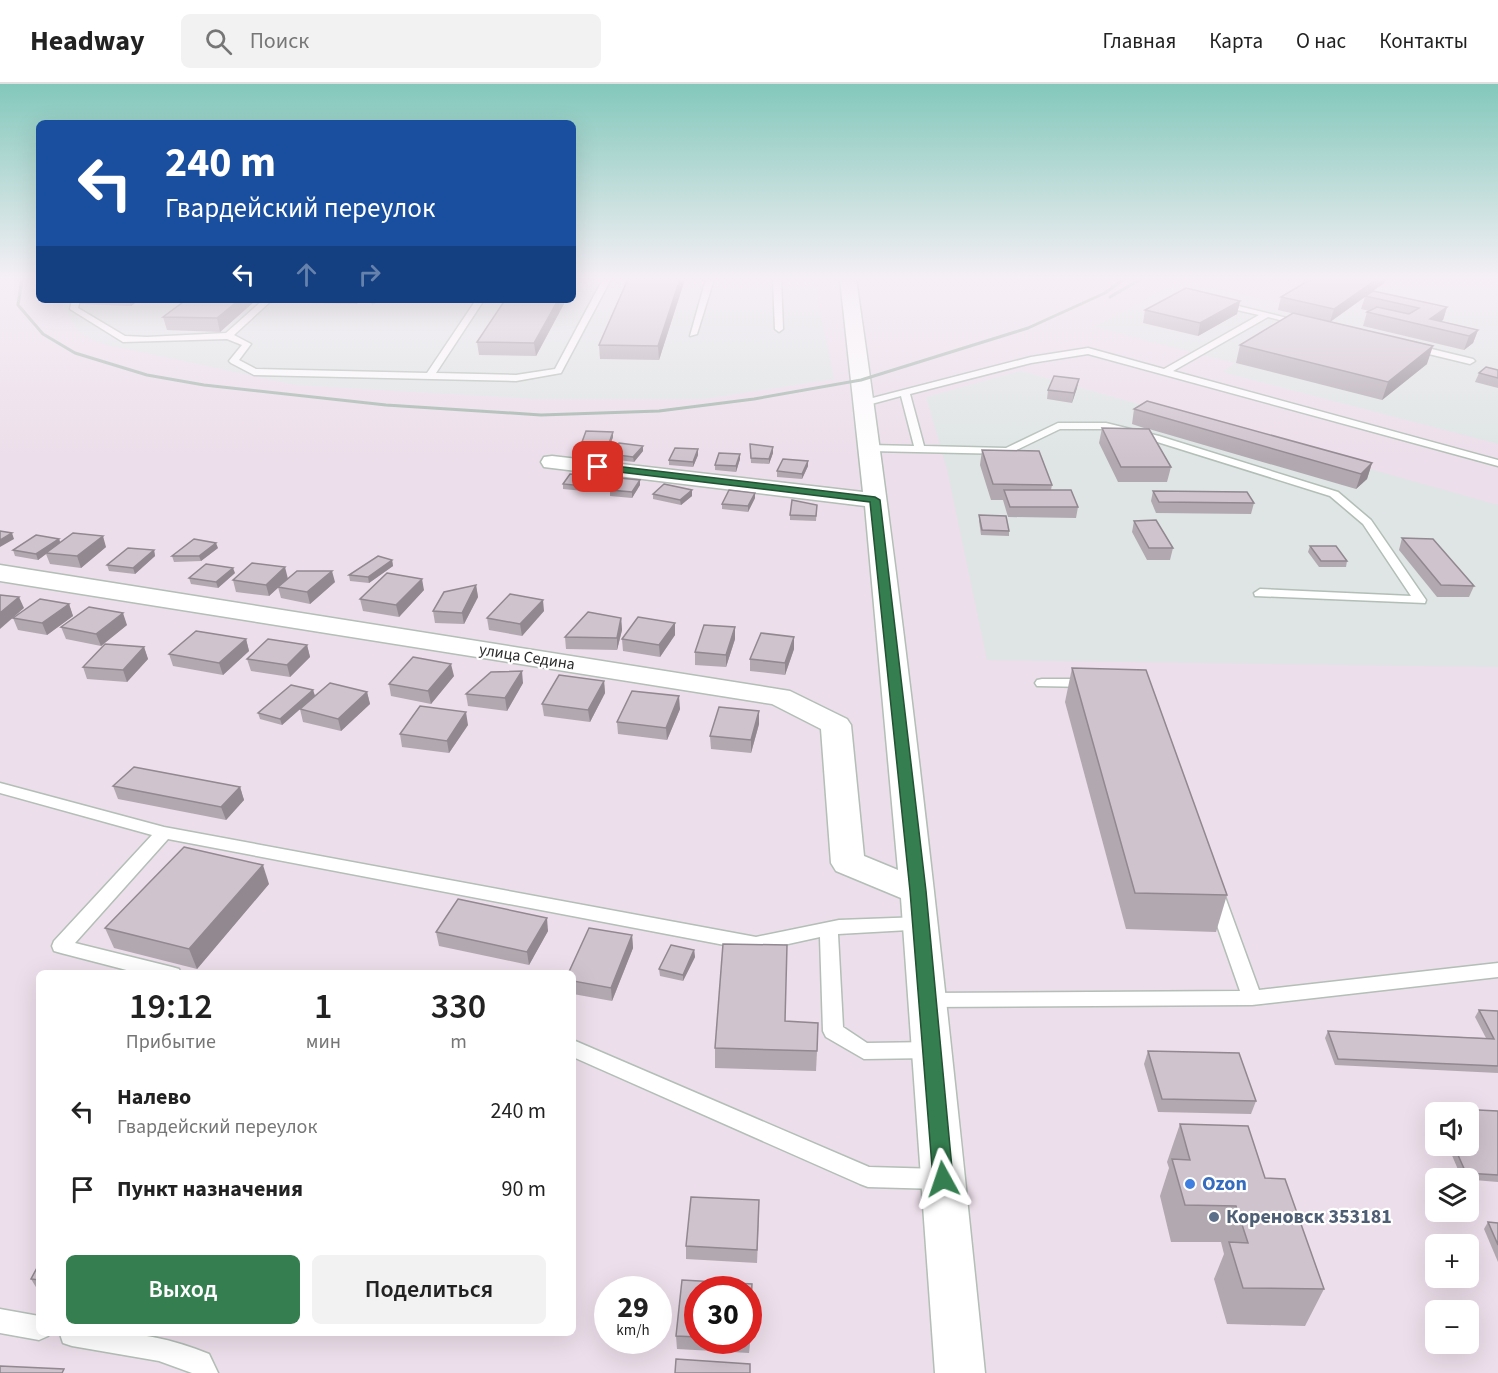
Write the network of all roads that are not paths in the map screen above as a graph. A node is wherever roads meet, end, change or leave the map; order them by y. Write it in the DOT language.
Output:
graph roads {
  1 [pos="235,339"];
  2 [pos="454,339"];
  3 [pos="575,339"];
  4 [pos="856,339"];
  5 [pos="1223,339"];
  6 [pos="1402,345"];
  7 [pos="1470,361"];
  8 [pos="1166,372"];
  9 [pos="430,376"];
  10 [pos="905,393"];
  11 [pos="864,403"];
  12 [pos="870,448"];
  13 [pos="920,449"];
  14 [pos="552,462"];
  15 [pos="1498,463"];
  16 [pos="875,500"];
  17 [pos="0,573"];
  18 [pos="1260,593"];
  19 [pos="1042,683"];
  20 [pos="1108,683"];
  21 [pos="0,788"];
  22 [pos="164,833"];
  23 [pos="1208,874"];
  24 [pos="918,891"];
  25 [pos="921,924"];
  26 [pos="829,929"];
  27 [pos="156,970"];
  28 [pos="1498,970"];
  29 [pos="1252,998"];
  30 [pos="927,1000"];
  31 [pos="576,1049"];
  32 [pos="932,1050"];
  33 [pos="943,1179"];
  34 [pos="0,1321"];
  35 [pos="36,1327"];
  36 [pos="84,1336"];
  37 [pos="205,1373"];
  38 [pos="960,1373"];
  1 -- 9 [label="lane"];
  2 -- 9 [label="lane"];
  3 -- 9 [label="lane"];
  4 -- 11 [label="street"];
  5 -- 8 [label="lane"];
  6 -- 7 [label="lane"];
  8 -- 10 [label="lane"];
  8 -- 15 [label="lane"];
  10 -- 11 [label="lane"];
  10 -- 13 [label="lane"];
  11 -- 12 [label="street"];
  12 -- 13 [label="lane"];
  12 -- 16 [label="street"];
  13 -- 18 [label="lane"];
  14 -- 16 [label="street"];
  16 -- 24 [label="street"];
  17 -- 24 [label="street, улица Седина"];
  19 -- 20 [label="lane"];
  21 -- 22 [label="lane"];
  22 -- 26 [label="lane"];
  22 -- 27 [label="lane"];
  23 -- 29 [label="lane"];
  24 -- 25 [label="street"];
  25 -- 26 [label="lane"];
  25 -- 30 [label="street"];
  26 -- 32 [label="lane"];
  28 -- 29 [label="lane"];
  29 -- 30 [label="lane"];
  30 -- 32 [label="street"];
  31 -- 33 [label="lane"];
  32 -- 33 [label="street"];
  33 -- 38 [label="street"];
  34 -- 35 [label="lane"];
  36 -- 37 [label="lane"];
}
